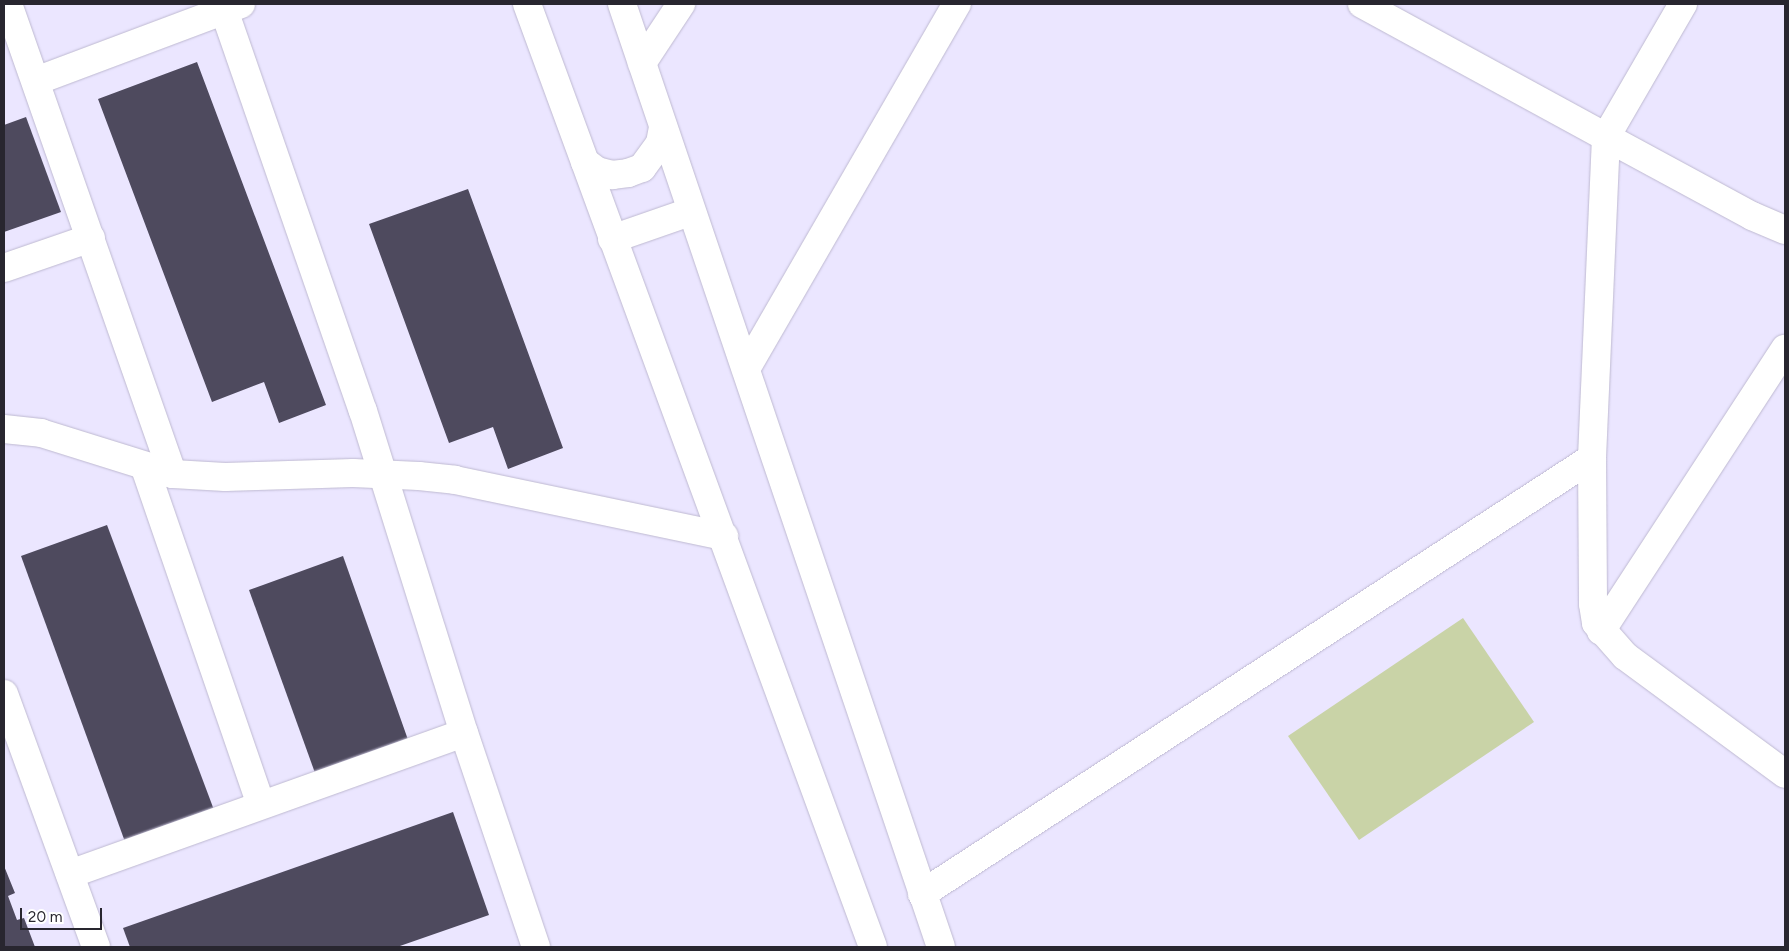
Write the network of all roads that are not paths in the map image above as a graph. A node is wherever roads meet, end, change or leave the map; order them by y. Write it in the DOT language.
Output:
graph roads {
  1 [pos="8,4"];
  2 [pos="527,4"];
  3 [pos="622,4"];
  4 [pos="681,4"];
  5 [pos="957,4"];
  6 [pos="1362,4"];
  7 [pos="1683,4"];
  8 [pos="233,7"];
  9 [pos="12,42"];
  10 [pos="642,63"];
  11 [pos="36,82"];
  12 [pos="663,128"];
  13 [pos="1606,137"];
  14 [pos="585,162"];
  15 [pos="690,212"];
  16 [pos="1785,230"];
  17 [pos="90,238"];
  18 [pos="612,239"];
  19 [pos="4,268"];
  20 [pos="1785,349"];
  21 [pos="746,369"];
  22 [pos="4,429"];
  23 [pos="1592,458"];
  24 [pos="146,468"];
  25 [pos="173,474"];
  26 [pos="383,474"];
  27 [pos="724,536"];
  28 [pos="1601,631"];
  29 [pos="4,694"];
  30 [pos="464,733"];
  31 [pos="1781,761"];
  32 [pos="261,805"];
  33 [pos="70,874"];
  34 [pos="922,894"];
  35 [pos="96,947"];
  36 [pos="536,947"];
  37 [pos="873,947"];
  38 [pos="941,947"];
  1 -- 9 [label="street"];
  2 -- 14 [label="street"];
  3 -- 10 [label="street"];
  4 -- 10 [label="street"];
  5 -- 21 [label="street"];
  6 -- 13 [label="street"];
  7 -- 13 [label="street"];
  8 -- 11 [label="street"];
  8 -- 26 [label="street"];
  9 -- 11 [label="street"];
  10 -- 12 [label="street"];
  11 -- 17 [label="street"];
  12 -- 14 [label="street"];
  12 -- 15 [label="street"];
  13 -- 16 [label="street"];
  13 -- 23 [label="street"];
  14 -- 18 [label="street"];
  15 -- 18 [label="street"];
  15 -- 21 [label="street"];
  17 -- 19 [label="street"];
  17 -- 25 [label="street"];
  18 -- 27 [label="street"];
  20 -- 28 [label="street"];
  21 -- 34 [label="street"];
  22 -- 24 [label="street"];
  23 -- 28 [label="street"];
  23 -- 34 [label="street"];
  24 -- 25 [label="street"];
  24 -- 32 [label="street"];
  25 -- 26 [label="street"];
  26 -- 27 [label="street"];
  26 -- 30 [label="street"];
  27 -- 37 [label="street"];
  28 -- 31 [label="street"];
  29 -- 33 [label="street"];
  30 -- 32 [label="street"];
  30 -- 36 [label="street"];
  32 -- 33 [label="street"];
  33 -- 35 [label="street"];
  34 -- 38 [label="street"];
}
